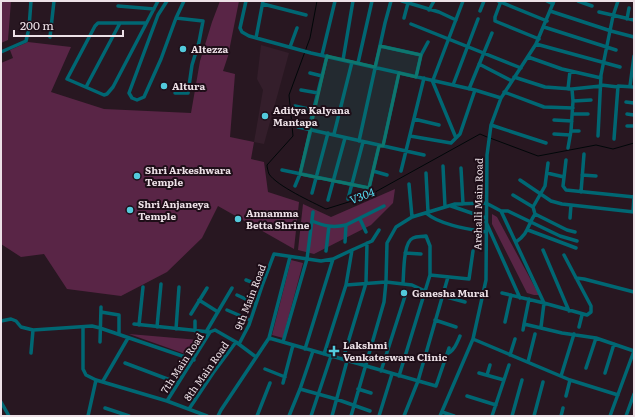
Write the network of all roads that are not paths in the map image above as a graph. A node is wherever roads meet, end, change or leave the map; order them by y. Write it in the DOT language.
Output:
graph roads {
  1 [pos="31,1"];
  2 [pos="54,1"];
  3 [pos="158,1"];
  4 [pos="167,1"];
  5 [pos="182,1"];
  6 [pos="246,1"];
  7 [pos="335,1"];
  8 [pos="353,1"];
  9 [pos="372,1"];
  10 [pos="391,1"];
  11 [pos="402,1"];
  12 [pos="434,1"];
  13 [pos="464,1"];
  14 [pos="484,1"];
  15 [pos="500,1"];
  16 [pos="547,1"];
  17 [pos="578,1"];
  18 [pos="618,1"];
  19 [pos="263,2"];
  20 [pos="554,2"];
  21 [pos="408,3"];
  22 [pos="118,6"];
  23 [pos="592,6"];
  24 [pos="629,8"];
  25 [pos="154,9"];
  26 [pos="429,10"];
  27 [pos="480,11"];
  28 [pos="550,11"];
  29 [pos="599,12"];
  30 [pos="306,15"];
  31 [pos="613,16"];
  32 [pos="176,18"];
  33 [pos="404,18"];
  34 [pos="478,19"];
  35 [pos="627,19"];
  36 [pos="456,20"];
  37 [pos="634,20"];
  38 [pos="546,21"];
  39 [pos="120,23"];
  40 [pos="146,23"];
  41 [pos="411,24"];
  42 [pos="544,27"];
  43 [pos="297,28"];
  44 [pos="611,31"];
  45 [pos="492,33"];
  46 [pos="634,36"];
  47 [pos="50,37"];
  48 [pos="256,38"];
  49 [pos="539,39"];
  50 [pos="448,40"];
  51 [pos="428,42"];
  52 [pos="536,44"];
  53 [pos="380,46"];
  54 [pos="290,47"];
  55 [pos="467,47"];
  56 [pos="606,47"];
  57 [pos="616,50"];
  58 [pos="1,52"];
  59 [pos="484,52"];
  60 [pos="322,55"];
  61 [pos="422,55"];
  62 [pos="327,56"];
  63 [pos="634,56"];
  64 [pos="528,57"];
  65 [pos="343,60"];
  66 [pos="352,62"];
  67 [pos="358,63"];
  68 [pos="604,63"];
  69 [pos="479,64"];
  70 [pos="375,67"];
  71 [pos="620,67"];
  72 [pos="521,68"];
  73 [pos="570,71"];
  74 [pos="310,73"];
  75 [pos="399,73"];
  76 [pos="322,76"];
  77 [pos="416,76"];
  78 [pos="424,78"];
  79 [pos="601,78"];
  80 [pos="513,79"];
  81 [pos="432,80"];
  82 [pos="453,85"];
  83 [pos="601,86"];
  84 [pos="86,87"];
  85 [pos="618,87"];
  86 [pos="632,87"];
  87 [pos="469,89"];
  88 [pos="570,89"];
  89 [pos="301,90"];
  90 [pos="475,90"];
  91 [pos="504,92"];
  92 [pos="175,93"];
  93 [pos="318,93"];
  94 [pos="501,98"];
  95 [pos="591,100"];
  96 [pos="573,101"];
  97 [pos="626,102"];
  98 [pos="634,103"];
  99 [pos="295,106"];
  100 [pos="573,108"];
  101 [pos="313,110"];
  102 [pos="573,114"];
  103 [pos="588,114"];
  104 [pos="627,114"];
  105 [pos="634,115"];
  106 [pos="414,119"];
  107 [pos="554,120"];
  108 [pos="572,122"];
  109 [pos="439,125"];
  110 [pos="491,125"];
  111 [pos="627,126"];
  112 [pos="634,126"];
  113 [pos="298,127"];
  114 [pos="310,128"];
  115 [pos="579,131"];
  116 [pos="328,133"];
  117 [pos="571,133"];
  118 [pos="334,134"];
  119 [pos="554,134"];
  120 [pos="410,136"];
  121 [pos="598,136"];
  122 [pos="346,138"];
  123 [pos="456,138"];
  124 [pos="614,139"];
  125 [pos="361,142"];
  126 [pos="546,143"];
  127 [pos="381,146"];
  128 [pos="568,148"];
  129 [pos="406,152"];
  130 [pos="584,154"];
  131 [pos="424,155"];
  132 [pos="566,160"];
  133 [pos="548,163"];
  134 [pos="443,166"];
  135 [pos="461,168"];
  136 [pos="282,170"];
  137 [pos="373,171"];
  138 [pos="401,171"];
  139 [pos="426,173"];
  140 [pos="547,173"];
  141 [pos="300,174"];
  142 [pos="387,175"];
  143 [pos="582,175"];
  144 [pos="596,176"];
  145 [pos="317,177"];
  146 [pos="564,177"];
  147 [pos="520,180"];
  148 [pos="334,181"];
  149 [pos="351,184"];
  150 [pos="409,184"];
  151 [pos="295,186"];
  152 [pos="581,192"];
  153 [pos="312,193"];
  154 [pos="541,194"];
  155 [pos="513,195"];
  156 [pos="634,196"];
  157 [pos="348,199"];
  158 [pos="328,200"];
  159 [pos="486,203"];
  160 [pos="462,204"];
  161 [pos="571,205"];
  162 [pos="384,206"];
  163 [pos="451,206"];
  164 [pos="445,207"];
  165 [pos="533,207"];
  166 [pos="501,211"];
  167 [pos="313,212"];
  168 [pos="633,212"];
  169 [pos="427,213"];
  170 [pos="535,214"];
  171 [pos="412,217"];
  172 [pos="570,218"];
  173 [pos="360,219"];
  174 [pos="312,220"];
  175 [pos="486,220"];
  176 [pos="530,221"];
  177 [pos="346,225"];
  178 [pos="329,226"];
  179 [pos="379,230"];
  180 [pos="528,230"];
  181 [pos="366,232"];
  182 [pos="486,232"];
  183 [pos="576,232"];
  184 [pos="577,241"];
  185 [pos="345,242"];
  186 [pos="516,242"];
  187 [pos="367,243"];
  188 [pos="576,248"];
  189 [pos="352,250"];
  190 [pos="543,250"];
  191 [pos="326,251"];
  192 [pos="472,251"];
  193 [pos="405,253"];
  194 [pos="421,254"];
  195 [pos="564,255"];
  196 [pos="290,257"];
  197 [pos="306,259"];
  198 [pos="333,259"];
  199 [pos="430,275"];
  200 [pos="448,277"];
  201 [pos="576,278"];
  202 [pos="246,280"];
  203 [pos="386,282"];
  204 [pos="366,283"];
  205 [pos="403,283"];
  206 [pos="161,284"];
  207 [pos="346,285"];
  208 [pos="262,286"];
  209 [pos="143,287"];
  210 [pos="179,287"];
  211 [pos="206,288"];
  212 [pos="232,288"];
  213 [pos="425,291"];
  214 [pos="634,292"];
  215 [pos="406,293"];
  216 [pos="502,293"];
  217 [pos="237,295"];
  218 [pos="511,295"];
  219 [pos="443,296"];
  220 [pos="520,298"];
  221 [pos="529,299"];
  222 [pos="199,300"];
  223 [pos="465,302"];
  224 [pos="544,303"];
  225 [pos="256,304"];
  226 [pos="101,307"];
  227 [pos="228,310"];
  228 [pos="569,311"];
  229 [pos="101,312"];
  230 [pos="218,312"];
  231 [pos="191,314"];
  232 [pos="582,314"];
  233 [pos="250,320"];
  234 [pos="435,320"];
  235 [pos="1,321"];
  236 [pos="195,321"];
  237 [pos="505,322"];
  238 [pos="134,324"];
  239 [pos="524,324"];
  240 [pos="139,325"];
  241 [pos="83,327"];
  242 [pos="157,327"];
  243 [pos="456,327"];
  244 [pos="541,327"];
  245 [pos="579,327"];
  246 [pos="100,328"];
  247 [pos="176,329"];
  248 [pos="33,330"];
  249 [pos="523,330"];
  250 [pos="195,331"];
  251 [pos="208,332"];
  252 [pos="118,334"];
  253 [pos="535,334"];
  254 [pos="574,334"];
  255 [pos="460,336"];
  256 [pos="128,338"];
  257 [pos="269,338"];
  258 [pos="596,338"];
  259 [pos="472,339"];
  260 [pos="515,339"];
  261 [pos="100,342"];
  262 [pos="283,342"];
  263 [pos="238,343"];
  264 [pos="614,344"];
  265 [pos="293,345"];
  266 [pos="449,348"];
  267 [pos="305,349"];
  268 [pos="313,351"];
  269 [pos="634,351"];
  270 [pos="31,353"];
  271 [pos="324,354"];
  272 [pos="447,354"];
  273 [pos="510,355"];
  274 [pos="331,356"];
  275 [pos="256,357"];
  276 [pos="194,360"];
  277 [pos="345,360"];
  278 [pos="528,362"];
  279 [pos="125,363"];
  280 [pos="490,365"];
  281 [pos="509,365"];
  282 [pos="365,366"];
  283 [pos="586,368"];
  284 [pos="265,369"];
  285 [pos="381,371"];
  286 [pos="479,373"];
  287 [pos="605,373"];
  288 [pos="392,374"];
  289 [pos="487,375"];
  290 [pos="400,376"];
  291 [pos="561,376"];
  292 [pos="286,377"];
  293 [pos="96,380"];
  294 [pos="504,380"];
  295 [pos="522,380"];
  296 [pos="570,380"];
  297 [pos="103,381"];
  298 [pos="418,381"];
  299 [pos="543,382"];
  300 [pos="178,383"];
  301 [pos="270,383"];
  302 [pos="283,383"];
  303 [pos="300,389"];
  304 [pos="358,389"];
  305 [pos="318,393"];
  306 [pos="371,393"];
  307 [pos="634,394"];
  308 [pos="467,396"];
  309 [pos="566,396"];
  310 [pos="618,396"];
  311 [pos="336,399"];
  312 [pos="166,401"];
  313 [pos="1,402"];
  314 [pos="496,405"];
  315 [pos="354,406"];
  316 [pos="106,408"];
  317 [pos="563,408"];
  318 [pos="189,409"];
  319 [pos="370,411"];
  320 [pos="441,414"];
  321 [pos="9,416"];
  322 [pos="88,416"];
  323 [pos="129,416"];
  324 [pos="207,416"];
  325 [pos="218,416"];
  326 [pos="257,416"];
  327 [pos="289,416"];
  328 [pos="311,416"];
  329 [pos="332,416"];
  330 [pos="351,416"];
  331 [pos="379,416"];
  332 [pos="404,416"];
  333 [pos="454,416"];
  334 [pos="492,416"];
  335 [pos="512,416"];
  336 [pos="534,416"];
  337 [pos="560,416"];
  338 [pos="610,416"];
  339 [pos="626,416"];
  1 -- 58 [label="street"];
  2 -- 47 [label="street"];
  3 -- 25 [label="street"];
  4 -- 32 [label="street"];
  5 -- 32 [label="street"];
  6 -- 48 [label="street"];
  7 -- 60 [label="street"];
  8 -- 65 [label="street"];
  9 -- 67 [label="street"];
  10 -- 53 [label="street"];
  11 -- 21 [label="street"];
  12 -- 26 [label="street"];
  13 -- 36 [label="street"];
  14 -- 27 [label="street"];
  15 -- 38 [label="street"];
  15 -- 49 [label="street"];
  16 -- 20 [label="street"];
  17 -- 23 [label="street"];
  18 -- 31 [label="street"];
  19 -- 30 [label="street"];
  19 -- 48 [label="street"];
  20 -- 28 [label="street, Arehalli Main Road"];
  21 -- 26 [label="street"];
  21 -- 33 [label="street"];
  22 -- 25 [label="street"];
  24 -- 35 [label="street"];
  25 -- 40 [label="street"];
  26 -- 36 [label="street"];
  28 -- 38 [label="street, Arehalli Main Road"];
  28 -- 44 [label="street"];
  29 -- 31 [label="street"];
  31 -- 35 [label="street"];
  31 -- 44 [label="street"];
  32 -- 92 [label="street"];
  34 -- 55 [label="street"];
  35 -- 37 [label="street"];
  36 -- 50 [label="street"];
  38 -- 42 [label="street, Arehalli Main Road"];
  39 -- 40 [label="street"];
  39 -- 84 [label="street"];
  39 -- 84 [label="street"];
  40 -- 84 [label="street"];
  41 -- 50 [label="street"];
  42 -- 49 [label="street, Arehalli Main Road"];
  42 -- 56 [label="street"];
  43 -- 54 [label="street"];
  44 -- 46 [label="street"];
  44 -- 56 [label="street"];
  45 -- 59 [label="street"];
  48 -- 54 [label="street"];
  49 -- 52 [label="street, Arehalli Main Road"];
  50 -- 55 [label="street"];
  50 -- 81 [label="street"];
  51 -- 61 [label="street"];
  52 -- 64 [label="street, Arehalli Main Road"];
  52 -- 68 [label="street"];
  53 -- 61 [label="street"];
  53 -- 70 [label="street"];
  54 -- 60 [label="street"];
  55 -- 59 [label="street"];
  55 -- 82 [label="street"];
  56 -- 57 [label="street"];
  56 -- 68 [label="street"];
  59 -- 69 [label="street"];
  59 -- 72 [label="street"];
  60 -- 62 [label="street"];
  61 -- 77 [label="street"];
  62 -- 65 [label="street"];
  62 -- 76 [label="street"];
  63 -- 86 [label="street"];
  64 -- 72 [label="street, Arehalli Main Road"];
  64 -- 73 [label="street"];
  65 -- 66 [label="street"];
  66 -- 67 [label="street"];
  66 -- 118 [label="street"];
  67 -- 70 [label="street"];
  68 -- 71 [label="street"];
  68 -- 79 [label="street"];
  69 -- 80 [label="street"];
  69 -- 87 [label="street"];
  70 -- 75 [label="street"];
  70 -- 125 [label="street"];
  72 -- 80 [label="street, Arehalli Main Road"];
  73 -- 79 [label="street"];
  73 -- 88 [label="street"];
  74 -- 76 [label="street"];
  75 -- 77 [label="street"];
  75 -- 127 [label="street"];
  76 -- 93 [label="street"];
  77 -- 78 [label="street"];
  78 -- 81 [label="street"];
  78 -- 106 [label="street"];
  79 -- 83 [label="street"];
  80 -- 88 [label="street"];
  80 -- 91 [label="street, Arehalli Main Road"];
  81 -- 82 [label="street"];
  81 -- 123 [label="street"];
  82 -- 87 [label="street"];
  83 -- 85 [label="street"];
  83 -- 88 [label="street"];
  83 -- 121 [label="street"];
  85 -- 86 [label="street"];
  85 -- 124 [label="street"];
  87 -- 90 [label="street"];
  88 -- 96 [label="street"];
  89 -- 93 [label="street"];
  90 -- 94 [label="street"];
  90 -- 123 [label="street"];
  91 -- 94 [label="street, Arehalli Main Road"];
  91 -- 100 [label="street"];
  93 -- 101 [label="street"];
  94 -- 110 [label="street, Arehalli Main Road"];
  95 -- 96 [label="street"];
  96 -- 100 [label="street"];
  97 -- 98 [label="street"];
  99 -- 101 [label="street"];
  100 -- 102 [label="street"];
  101 -- 114 [label="street"];
  102 -- 103 [label="street"];
  102 -- 108 [label="street"];
  104 -- 105 [label="street"];
  106 -- 109 [label="street"];
  106 -- 120 [label="street"];
  107 -- 108 [label="street"];
  108 -- 117 [label="street"];
  110 -- 126 [label="street"];
  110 -- 159 [label="street, Arehalli Main Road"];
  111 -- 112 [label="street"];
  113 -- 114 [label="street"];
  114 -- 116 [label="street"];
  114 -- 141 [label="street"];
  115 -- 117 [label="street"];
  116 -- 118 [label="street"];
  116 -- 145 [label="street"];
  117 -- 119 [label="street"];
  117 -- 128 [label="street"];
  118 -- 122 [label="street"];
  120 -- 123 [label="street"];
  120 -- 129 [label="street"];
  122 -- 125 [label="street"];
  122 -- 148 [label="street"];
  125 -- 127 [label="street"];
  125 -- 149 [label="street"];
  127 -- 129 [label="street"];
  127 -- 137 [label="street"];
  129 -- 131 [label="street"];
  129 -- 138 [label="street"];
  130 -- 143 [label="street"];
  132 -- 146 [label="street"];
  133 -- 140 [label="street"];
  134 -- 164 [label="street"];
  135 -- 160 [label="street"];
  136 -- 141 [label="street"];
  137 -- 142 [label="street"];
  137 -- 149 [label="street"];
  139 -- 169 [label="street"];
  140 -- 146 [label="street"];
  140 -- 154 [label="street"];
  141 -- 145 [label="street"];
  141 -- 151 [label="street"];
  143 -- 144 [label="street"];
  143 -- 152 [label="street"];
  145 -- 148 [label="street"];
  145 -- 153 [label="street"];
  146 -- 152 [label="street"];
  147 -- 154 [label="street"];
  148 -- 149 [label="street"];
  148 -- 158 [label="street"];
  149 -- 157 [label="street"];
  150 -- 171 [label="street"];
  152 -- 156 [label="street"];
  154 -- 161 [label="street"];
  154 -- 165 [label="street"];
  155 -- 165 [label="street"];
  156 -- 168 [label="street"];
  159 -- 160 [label="street"];
  159 -- 166 [label="street"];
  159 -- 175 [label="street, Arehalli Main Road"];
  160 -- 163 [label="street"];
  161 -- 168 [label="street"];
  161 -- 172 [label="street"];
  162 -- 173 [label="street"];
  163 -- 164 [label="street"];
  163 -- 175 [label="street"];
  164 -- 169 [label="street"];
  165 -- 170 [label="street"];
  166 -- 176 [label="street"];
  166 -- 186 [label="street"];
  167 -- 174 [label="street"];
  169 -- 171 [label="street"];
  169 -- 182 [label="street"];
  170 -- 176 [label="street"];
  170 -- 183 [label="street"];
  171 -- 203 [label="street"];
  173 -- 177 [label="street"];
  173 -- 181 [label="street"];
  174 -- 178 [label="street"];
  174 -- 197 [label="street"];
  175 -- 182 [label="street, Arehalli Main Road"];
  175 -- 220 [label="street"];
  176 -- 180 [label="street"];
  176 -- 184 [label="street"];
  177 -- 178 [label="street"];
  177 -- 185 [label="street"];
  178 -- 191 [label="street"];
  179 -- 187 [label="street"];
  180 -- 186 [label="street"];
  180 -- 188 [label="street"];
  182 -- 259 [label="street, Arehalli Main Road"];
  186 -- 224 [label="street"];
  187 -- 189 [label="street"];
  187 -- 204 [label="street"];
  189 -- 198 [label="street"];
  189 -- 207 [label="street"];
  190 -- 228 [label="street"];
  192 -- 200 [label="street"];
  193 -- 194 [label="street"];
  193 -- 199 [label="street"];
  193 -- 205 [label="street"];
  195 -- 201 [label="street"];
  196 -- 197 [label="street"];
  196 -- 208 [label="street, 9th Main Road"];
  196 -- 257 [label="street"];
  197 -- 198 [label="street"];
  197 -- 262 [label="street"];
  198 -- 267 [label="street"];
  199 -- 200 [label="street"];
  199 -- 213 [label="street"];
  200 -- 219 [label="street"];
  201 -- 214 [label="street"];
  201 -- 232 [label="street"];
  202 -- 208 [label="street"];
  203 -- 204 [label="street"];
  203 -- 205 [label="street"];
  203 -- 282 [label="street"];
  204 -- 207 [label="street"];
  204 -- 277 [label="street"];
  205 -- 213 [label="street"];
  206 -- 242 [label="street"];
  207 -- 271 [label="street"];
  208 -- 225 [label="street, 9th Main Road"];
  209 -- 240 [label="street"];
  210 -- 247 [label="street"];
  211 -- 222 [label="street"];
  212 -- 230 [label="street, 7th Main Road"];
  213 -- 290 [label="street"];
  215 -- 285 [label="street"];
  216 -- 218 [label="street"];
  217 -- 225 [label="street"];
  218 -- 220 [label="street"];
  218 -- 237 [label="street"];
  219 -- 223 [label="street"];
  219 -- 234 [label="street"];
  220 -- 221 [label="street"];
  221 -- 224 [label="street"];
  221 -- 239 [label="street"];
  222 -- 230 [label="street"];
  222 -- 231 [label="street"];
  224 -- 228 [label="street"];
  224 -- 244 [label="street"];
  225 -- 233 [label="street, 9th Main Road"];
  226 -- 229 [label="street"];
  227 -- 233 [label="street"];
  228 -- 232 [label="street"];
  229 -- 246 [label="street"];
  229 -- 252 [label="street"];
  230 -- 251 [label="street, 7th Main Road"];
  232 -- 245 [label="street"];
  233 -- 263 [label="street, 9th Main Road"];
  234 -- 243 [label="street"];
  234 -- 298 [label="street"];
  235 -- 248 [label="street"];
  236 -- 250 [label="street"];
  238 -- 240 [label="street"];
  239 -- 244 [label="street"];
  239 -- 249 [label="street"];
  240 -- 242 [label="street"];
  241 -- 246 [label="street"];
  241 -- 248 [label="street"];
  241 -- 293 [label="street"];
  242 -- 247 [label="street"];
  244 -- 254 [label="street"];
  246 -- 252 [label="street"];
  246 -- 261 [label="street"];
  247 -- 250 [label="street"];
  248 -- 270 [label="street"];
  250 -- 251 [label="street"];
  251 -- 263 [label="street"];
  251 -- 276 [label="street, 7th Main Road"];
  252 -- 256 [label="street"];
  253 -- 278 [label="street"];
  254 -- 258 [label="street"];
  254 -- 291 [label="street"];
  255 -- 272 [label="street"];
  256 -- 276 [label="street"];
  256 -- 297 [label="street"];
  257 -- 262 [label="street"];
  257 -- 275 [label="street"];
  258 -- 264 [label="street"];
  258 -- 283 [label="street"];
  259 -- 273 [label="street"];
  259 -- 320 [label="street, Arehalli Main Road"];
  260 -- 273 [label="street"];
  262 -- 265 [label="street"];
  263 -- 275 [label="street"];
  263 -- 318 [label="street, 8th Main Road"];
  264 -- 269 [label="street"];
  264 -- 287 [label="street"];
  265 -- 267 [label="street"];
  265 -- 292 [label="street"];
  266 -- 272 [label="street"];
  267 -- 268 [label="street"];
  268 -- 271 [label="street"];
  268 -- 303 [label="street"];
  269 -- 310 [label="street"];
  271 -- 274 [label="street"];
  272 -- 298 [label="street"];
  273 -- 278 [label="street"];
  274 -- 277 [label="street"];
  274 -- 305 [label="street"];
  275 -- 325 [label="street"];
  276 -- 300 [label="street, 7th Main Road"];
  277 -- 282 [label="street"];
  277 -- 311 [label="street"];
  278 -- 291 [label="street"];
  279 -- 300 [label="street"];
  280 -- 289 [label="street"];
  281 -- 294 [label="street"];
  282 -- 285 [label="street"];
  282 -- 304 [label="street"];
  284 -- 292 [label="street"];
  285 -- 288 [label="street"];
  286 -- 289 [label="street"];
  288 -- 290 [label="street"];
  288 -- 331 [label="street"];
  289 -- 294 [label="street"];
  290 -- 298 [label="street"];
  291 -- 296 [label="street"];
  292 -- 302 [label="street"];
  293 -- 297 [label="street"];
  293 -- 322 [label="street"];
  294 -- 314 [label="street"];
  295 -- 335 [label="street"];
  296 -- 309 [label="street"];
  296 -- 310 [label="street"];
  297 -- 312 [label="street"];
  298 -- 332 [label="street"];
  299 -- 336 [label="street"];
  300 -- 312 [label="street, 7th Main Road"];
  301 -- 326 [label="street"];
  303 -- 305 [label="street"];
  303 -- 327 [label="street"];
  304 -- 306 [label="street"];
  304 -- 315 [label="street"];
  305 -- 311 [label="street"];
  305 -- 328 [label="street"];
  307 -- 339 [label="street"];
  308 -- 314 [label="street"];
  310 -- 338 [label="street"];
  311 -- 315 [label="street"];
  311 -- 329 [label="street"];
  312 -- 318 [label="street"];
  313 -- 321 [label="street"];
  314 -- 334 [label="street"];
  315 -- 319 [label="street"];
  315 -- 330 [label="street"];
  316 -- 323 [label="street"];
  317 -- 337 [label="street"];
  318 -- 324 [label="street"];
  320 -- 333 [label="street"];
}
